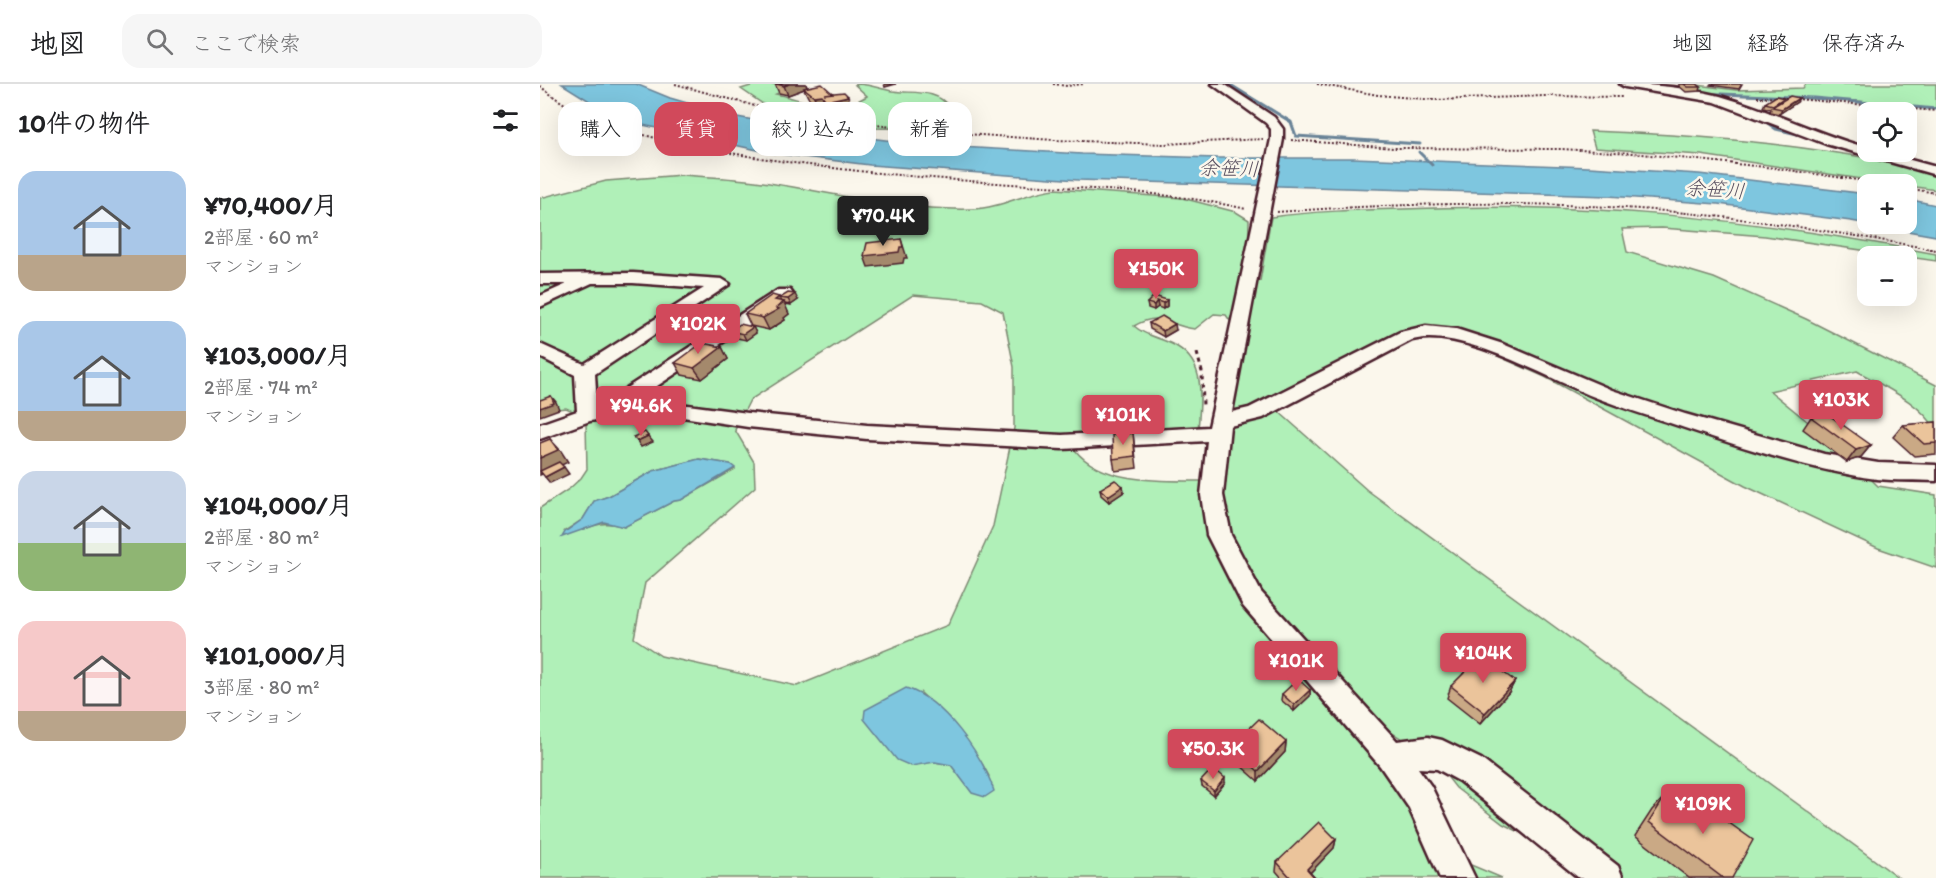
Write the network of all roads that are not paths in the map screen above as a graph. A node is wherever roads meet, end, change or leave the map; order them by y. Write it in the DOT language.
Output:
graph roads {
  1 [pos="1217,84"];
  2 [pos="1625,84"];
  3 [pos="1936,171"];
  4 [pos="595,277"];
  5 [pos="540,279"];
  6 [pos="784,294"];
  7 [pos="540,302"];
  8 [pos="540,350"];
  9 [pos="585,372"];
  10 [pos="595,413"];
  11 [pos="1213,430"];
  12 [pos="540,432"];
  13 [pos="1936,473"];
  14 [pos="1391,756"];
  15 [pos="1458,878"];
  16 [pos="1606,878"];
  1 -- 11 [label="street"];
  2 -- 3 [label="street"];
  4 -- 5 [label="street"];
  4 -- 7 [label="street"];
  4 -- 9 [label="street"];
  6 -- 10 [label="street"];
  8 -- 9 [label="street"];
  9 -- 10 [label="street"];
  10 -- 11 [label="street"];
  10 -- 12 [label="street"];
  11 -- 13 [label="street"];
  11 -- 14 [label="street"];
  14 -- 15 [label="street"];
  14 -- 16 [label="street"];
}
